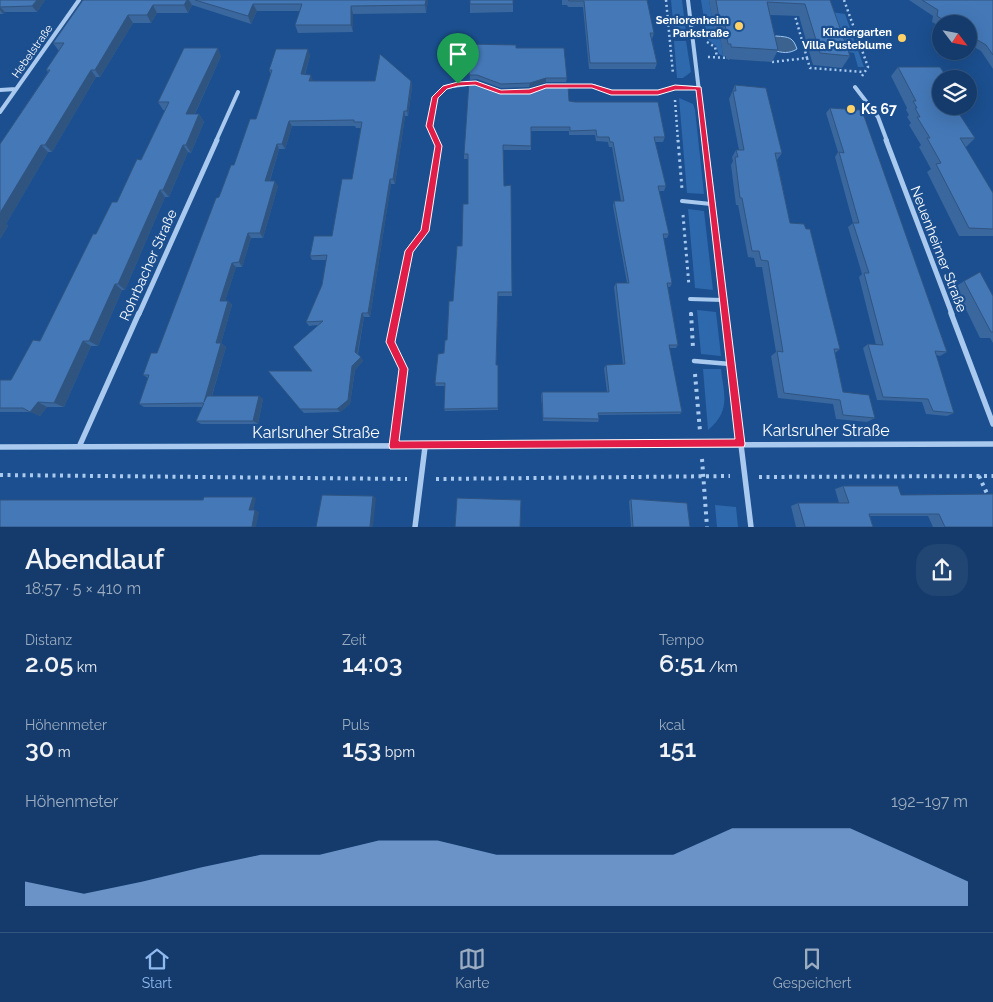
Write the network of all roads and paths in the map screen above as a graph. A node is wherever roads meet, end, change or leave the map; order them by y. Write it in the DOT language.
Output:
graph roads {
  1 [pos="79,0"];
  2 [pos="688,0"];
  3 [pos="844,0"];
  4 [pos="796,14"];
  5 [pos="704,41"];
  6 [pos="732,58"];
  7 [pos="807,58"];
  8 [pos="772,62"];
  9 [pos="865,72"];
  10 [pos="484,86"];
  11 [pos="555,86"];
  12 [pos="854,87"];
  13 [pos="698,88"];
  14 [pos="16,89"];
  15 [pos="0,90"];
  16 [pos="238,92"];
  17 [pos="0,112"];
  18 [pos="682,201"];
  19 [pos="711,204"];
  20 [pos="690,299"];
  21 [pos="722,300"];
  22 [pos="694,361"];
  23 [pos="730,364"];
  24 [pos="993,424"];
  25 [pos="701,443"];
  26 [pos="740,444"];
  27 [pos="993,444"];
  28 [pos="0,446"];
  29 [pos="394,446"];
  30 [pos="79,447"];
  31 [pos="426,447"];
  32 [pos="0,475"];
  33 [pos="704,476"];
  34 [pos="744,476"];
  35 [pos="980,476"];
  36 [pos="993,476"];
  37 [pos="421,480"];
  38 [pos="993,507"];
  39 [pos="415,527"];
  40 [pos="708,527"];
  41 [pos="751,527"];
  1 -- 14 [label="street, Hebelstraße"];
  2 -- 13 [label="street"];
  3 -- 9 [label="path"];
  4 -- 7 [label="path"];
  5 -- 6 [label="path"];
  7 -- 8 [label="path"];
  7 -- 9 [label="path"];
  9 -- 12 [label="path"];
  10 -- 29 [label="street"];
  11 -- 13 [label="street"];
  12 -- 24 [label="street, Neuenheimer Straße"];
  13 -- 19 [label="street"];
  14 -- 15 [label="street"];
  14 -- 17 [label="street, Hebelstraße"];
  16 -- 30 [label="street, Rohrbacher Straße"];
  18 -- 19 [label="lane"];
  18 -- 20 [label="path"];
  19 -- 21 [label="street"];
  20 -- 21 [label="lane"];
  20 -- 22 [label="path"];
  21 -- 23 [label="street"];
  22 -- 23 [label="lane"];
  22 -- 25 [label="path"];
  23 -- 26 [label="street"];
  25 -- 26 [label="street, Karlsruher Straße"];
  25 -- 31 [label="street, Karlsruher Straße"];
  26 -- 27 [label="street, Karlsruher Straße"];
  26 -- 34 [label="street"];
  28 -- 30 [label="street, Karlsruher Straße"];
  29 -- 30 [label="street, Karlsruher Straße"];
  29 -- 31 [label="street, Karlsruher Straße"];
  31 -- 37 [label="street"];
  32 -- 37 [label="path"];
  33 -- 34 [label="path"];
  33 -- 37 [label="path"];
  33 -- 40 [label="path"];
  34 -- 35 [label="path"];
  34 -- 41 [label="street"];
  35 -- 36 [label="path"];
  35 -- 38 [label="path"];
  37 -- 39 [label="street"];
}
